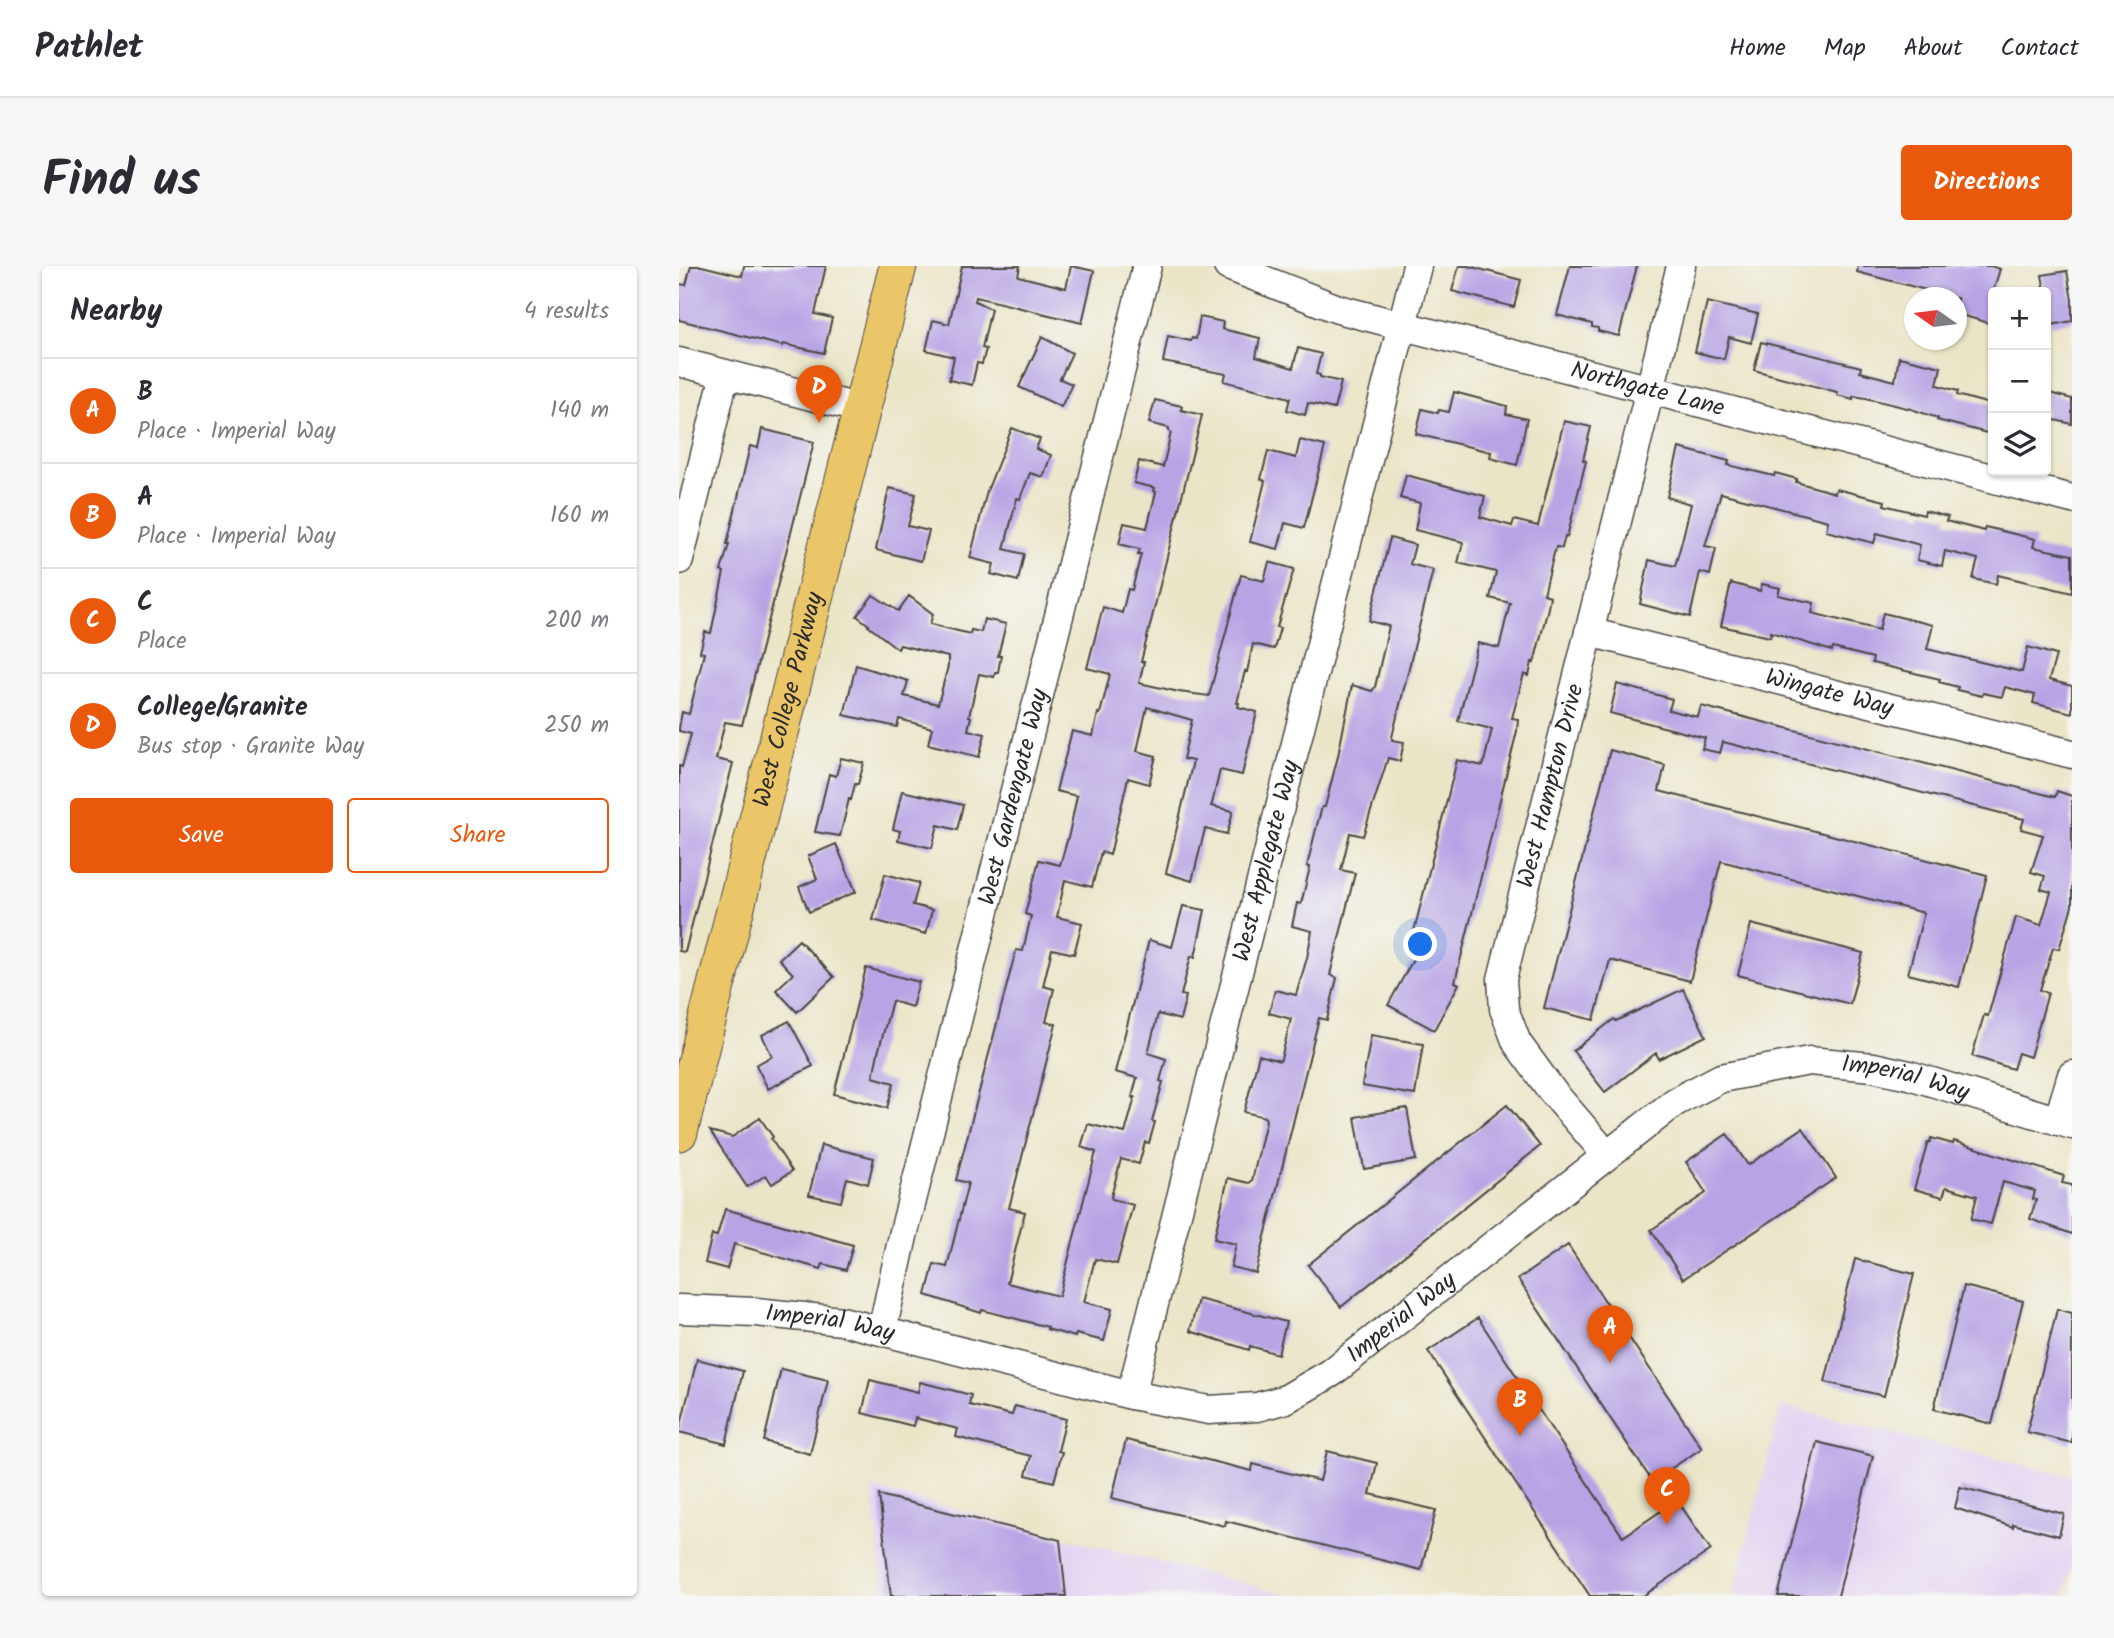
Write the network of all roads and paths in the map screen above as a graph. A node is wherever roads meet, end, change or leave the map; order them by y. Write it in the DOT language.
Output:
graph roads {
  1 [pos="898,266"];
  2 [pos="1147,266"];
  3 [pos="1228,266"];
  4 [pos="1417,266"];
  5 [pos="1681,266"];
  6 [pos="1402,326"];
  7 [pos="679,362"];
  8 [pos="725,374"];
  9 [pos="1650,389"];
  10 [pos="863,409"];
  11 [pos="2072,499"];
  12 [pos="679,560"];
  13 [pos="1588,632"];
  14 [pos="2072,754"];
  15 [pos="2072,1075"];
  16 [pos="2065,1123"];
  17 [pos="679,1132"];
  18 [pos="1606,1154"];
  19 [pos="679,1309"];
  20 [pos="882,1331"];
  21 [pos="1131,1395"];
  1 -- 10 [label="main road, West College Parkway"];
  2 -- 20 [label="street, West Gardengate Way"];
  3 -- 6 [label="street, Northgate Lane"];
  4 -- 6 [label="street, West Applegate Way"];
  5 -- 9 [label="street, West Hampton Drive"];
  6 -- 9 [label="street, Northgate Lane"];
  6 -- 21 [label="street, West Applegate Way"];
  7 -- 8 [label="street"];
  8 -- 10 [label="street"];
  8 -- 12 [label="street"];
  9 -- 11 [label="street, Northgate Lane"];
  9 -- 13 [label="street, West Hampton Drive"];
  10 -- 17 [label="main road, West College Parkway"];
  13 -- 14 [label="street, Wingate Way"];
  13 -- 18 [label="street, West Hampton Drive"];
  15 -- 16 [label="street"];
  16 -- 18 [label="street, Imperial Way"];
  18 -- 21 [label="street, Imperial Way"];
  19 -- 20 [label="street, Imperial Way"];
  20 -- 21 [label="street, Imperial Way"];
}
